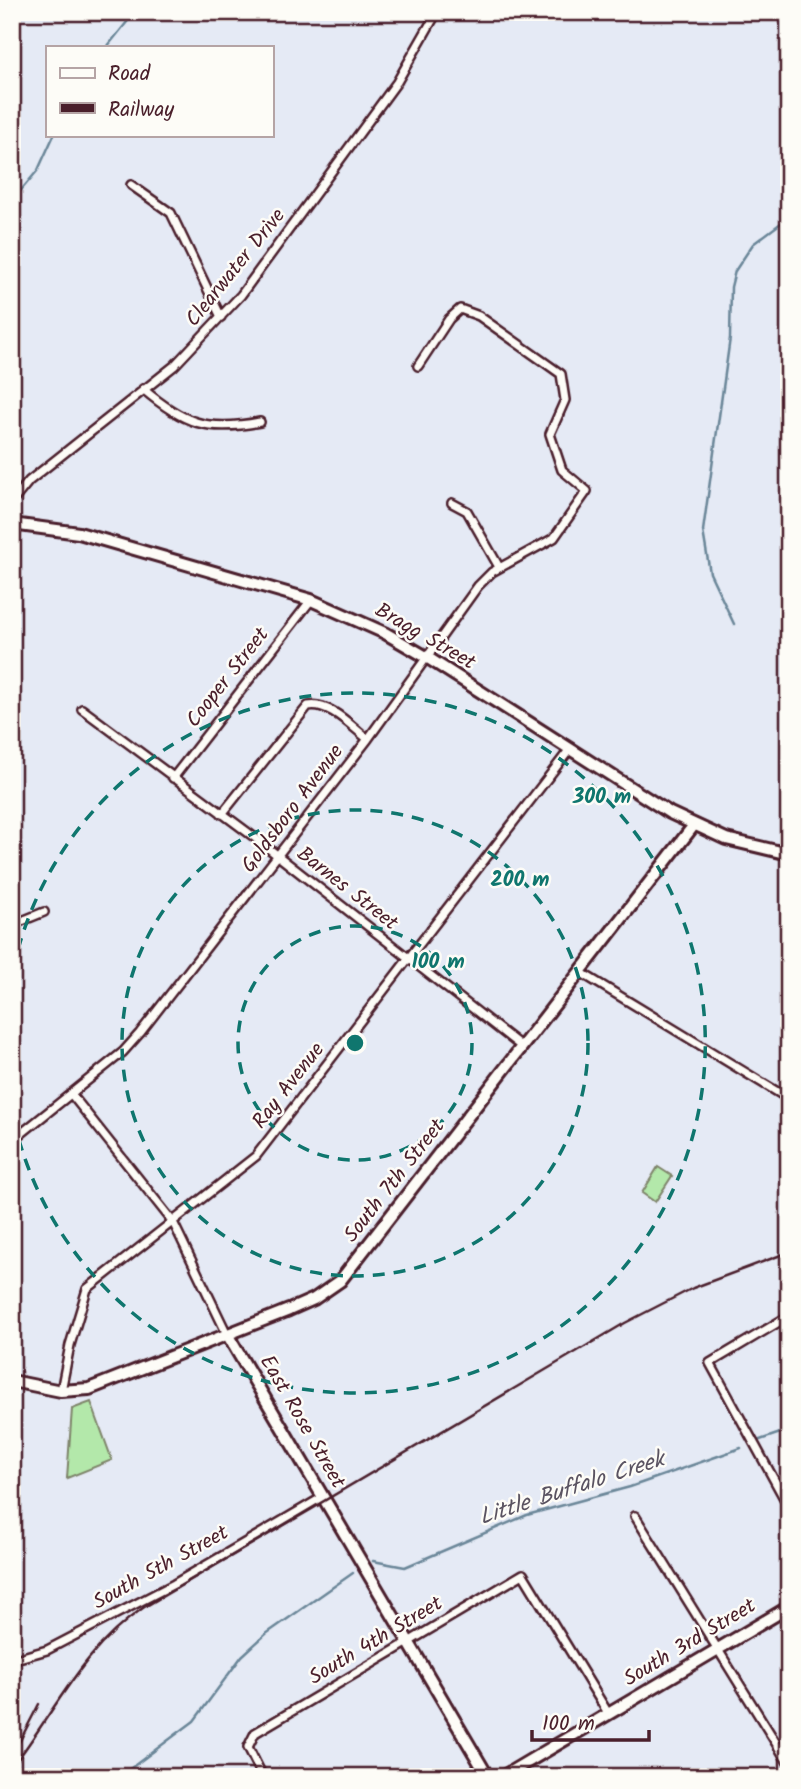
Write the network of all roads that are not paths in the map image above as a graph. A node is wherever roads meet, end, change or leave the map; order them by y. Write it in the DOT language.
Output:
graph roads {
  1 [pos="437,12"];
  2 [pos="131,185"];
  3 [pos="221,317"];
  4 [pos="418,366"];
  5 [pos="143,389"];
  6 [pos="260,422"];
  7 [pos="12,502"];
  8 [pos="452,503"];
  9 [pos="12,524"];
  10 [pos="499,567"];
  11 [pos="311,600"];
  12 [pos="428,658"];
  13 [pos="82,709"];
  14 [pos="368,739"];
  15 [pos="570,749"];
  16 [pos="173,778"];
  17 [pos="222,814"];
  18 [pos="694,825"];
  19 [pos="789,854"];
  20 [pos="278,858"];
  21 [pos="44,912"];
  22 [pos="12,925"];
  23 [pos="409,959"];
  24 [pos="580,972"];
  25 [pos="523,1047"];
  26 [pos="72,1095"];
  27 [pos="789,1099"];
  28 [pos="12,1141"];
  29 [pos="173,1222"];
  30 [pos="789,1316"];
  31 [pos="227,1334"];
  32 [pos="12,1381"];
  33 [pos="61,1391"];
  34 [pos="323,1497"];
  35 [pos="789,1507"];
  36 [pos="635,1516"];
  37 [pos="789,1606"];
  38 [pos="408,1642"];
  39 [pos="719,1648"];
  40 [pos="12,1660"];
  41 [pos="608,1713"];
  42 [pos="789,1764"];
  43 [pos="263,1777"];
  44 [pos="488,1777"];
  45 [pos="502,1777"];
  1 -- 3 [label="street, Clearwater Drive"];
  2 -- 3 [label="street"];
  3 -- 5 [label="street, Clearwater Drive"];
  4 -- 10 [label="street, Goldsboro Avenue"];
  5 -- 6 [label="street"];
  5 -- 7 [label="street, Clearwater Drive"];
  8 -- 10 [label="street"];
  9 -- 11 [label="street, Bragg Street"];
  10 -- 12 [label="street, Goldsboro Avenue"];
  11 -- 12 [label="street, Bragg Street"];
  11 -- 16 [label="street, Cooper Street"];
  12 -- 14 [label="street, Goldsboro Avenue"];
  12 -- 15 [label="street, Bragg Street"];
  13 -- 16 [label="street, Barnes Street"];
  14 -- 17 [label="street"];
  14 -- 20 [label="street, Goldsboro Avenue"];
  15 -- 18 [label="street, Bragg Street"];
  15 -- 23 [label="street, Ray Avenue"];
  16 -- 17 [label="street, Barnes Street"];
  17 -- 20 [label="street, Barnes Street"];
  18 -- 19 [label="street, Bragg Street"];
  18 -- 24 [label="street, South 7th Street"];
  20 -- 23 [label="street, Barnes Street"];
  20 -- 26 [label="street, Goldsboro Avenue"];
  21 -- 22 [label="street"];
  23 -- 25 [label="street, Barnes Street"];
  23 -- 29 [label="street, Ray Avenue"];
  24 -- 25 [label="street, South 7th Street"];
  24 -- 27 [label="street"];
  25 -- 31 [label="street, South 7th Street"];
  26 -- 28 [label="street, Goldsboro Avenue"];
  26 -- 29 [label="street, East Rose Street"];
  29 -- 31 [label="street, East Rose Street"];
  29 -- 33 [label="street, Ray Avenue"];
  30 -- 35 [label="street"];
  31 -- 33 [label="street, South 7th Street"];
  31 -- 34 [label="street, East Rose Street"];
  32 -- 33 [label="street, South 7th Street"];
  34 -- 38 [label="street, East Rose Street"];
  34 -- 40 [label="street, South 5th Street"];
  36 -- 39 [label="street"];
  37 -- 39 [label="street, South 3rd Street"];
  38 -- 41 [label="street, South 4th Street"];
  38 -- 43 [label="street, South 4th Street"];
  38 -- 44 [label="street, East Rose Street"];
  39 -- 41 [label="street, South 3rd Street"];
  39 -- 42 [label="street"];
  41 -- 45 [label="street, South 3rd Street"];
}
